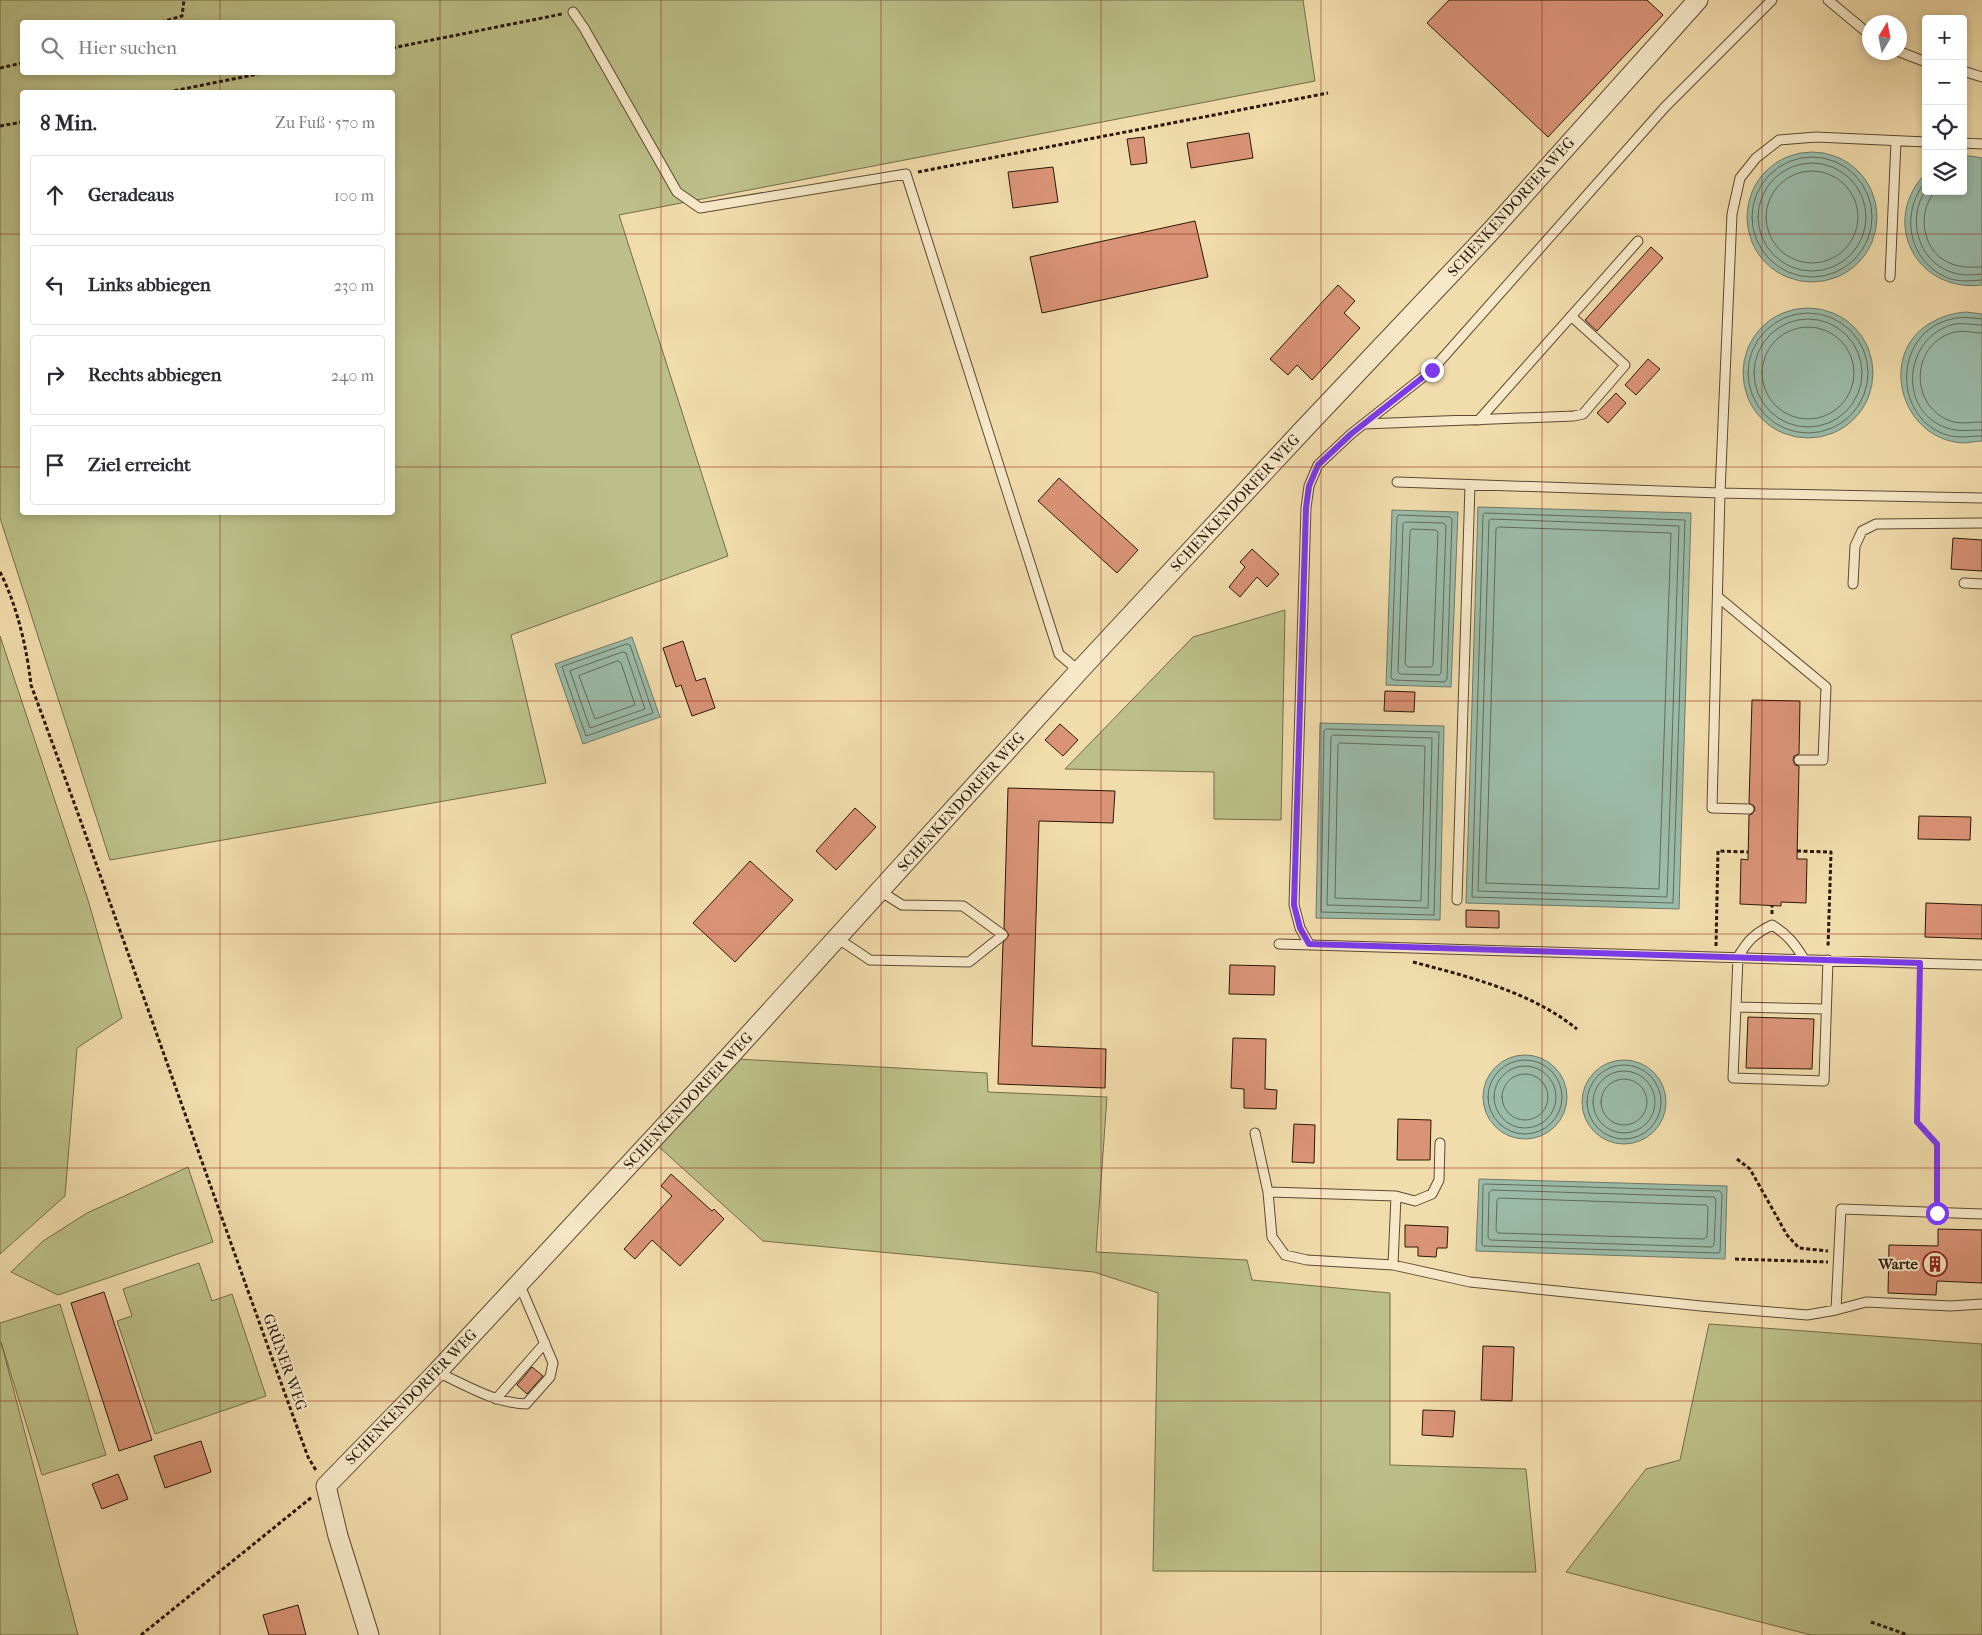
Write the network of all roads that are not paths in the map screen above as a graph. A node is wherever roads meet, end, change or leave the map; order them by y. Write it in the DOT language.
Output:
graph roads {
  1 [pos="1698,0"];
  2 [pos="1772,0"];
  3 [pos="1828,0"];
  4 [pos="573,12"];
  5 [pos="1862,28"];
  6 [pos="1907,55"];
  7 [pos="1922,60"];
  8 [pos="1967,73"];
  9 [pos="1982,77"];
  10 [pos="1896,142"];
  11 [pos="1922,142"];
  12 [pos="1967,143"];
  13 [pos="1982,144"];
  14 [pos="1638,241"];
  15 [pos="1890,277"];
  16 [pos="1571,316"];
  17 [pos="1479,420"];
  18 [pos="1364,424"];
  19 [pos="1397,482"];
  20 [pos="1470,485"];
  21 [pos="1720,494"];
  22 [pos="1982,498"];
  23 [pos="1982,523"];
  24 [pos="1964,583"];
  25 [pos="1853,584"];
  26 [pos="1982,584"];
  27 [pos="1718,597"];
  28 [pos="1079,671"];
  29 [pos="1799,760"];
  30 [pos="1749,809"];
  31 [pos="880,891"];
  32 [pos="1457,900"];
  33 [pos="837,938"];
  34 [pos="1279,944"];
  35 [pos="1309,944"];
  36 [pos="1738,958"];
  37 [pos="1804,959"];
  38 [pos="1828,960"];
  39 [pos="1982,965"];
  40 [pos="1736,1007"];
  41 [pos="1826,1009"];
  42 [pos="1255,1133"];
  43 [pos="1440,1143"];
  44 [pos="1268,1192"];
  45 [pos="1396,1196"];
  46 [pos="1982,1214"];
  47 [pos="1393,1265"];
  48 [pos="519,1283"];
  49 [pos="1982,1304"];
  50 [pos="1836,1310"];
  51 [pos="545,1343"];
  52 [pos="438,1372"];
  53 [pos="496,1399"];
  54 [pos="369,1635"];
  1 -- 28 [label="street, SCHENKENDORFER WEG"];
  2 -- 18 [label="lane"];
  3 -- 5 [label="lane"];
  4 -- 28 [label="lane"];
  6 -- 7 [label="lane"];
  8 -- 9 [label="lane"];
  10 -- 11 [label="lane"];
  10 -- 15 [label="lane"];
  10 -- 21 [label="lane"];
  12 -- 13 [label="lane"];
  14 -- 16 [label="lane"];
  16 -- 17 [label="lane"];
  16 -- 17 [label="lane"];
  17 -- 18 [label="lane"];
  18 -- 35 [label="lane"];
  19 -- 20 [label="lane"];
  20 -- 21 [label="lane"];
  20 -- 32 [label="lane"];
  21 -- 22 [label="lane"];
  21 -- 27 [label="lane"];
  23 -- 25 [label="lane"];
  24 -- 26 [label="lane"];
  27 -- 29 [label="lane"];
  27 -- 30 [label="lane"];
  28 -- 31 [label="street, SCHENKENDORFER WEG"];
  31 -- 33 [label="street, SCHENKENDORFER WEG"];
  31 -- 33 [label="lane"];
  33 -- 48 [label="street, SCHENKENDORFER WEG"];
  34 -- 35 [label="lane"];
  35 -- 36 [label="lane"];
  36 -- 37 [label="lane"];
  36 -- 37 [label="lane"];
  36 -- 40 [label="lane"];
  37 -- 38 [label="lane"];
  38 -- 39 [label="lane"];
  38 -- 41 [label="lane"];
  40 -- 41 [label="lane"];
  40 -- 41 [label="lane"];
  42 -- 44 [label="lane"];
  43 -- 45 [label="lane"];
  44 -- 45 [label="lane"];
  44 -- 47 [label="lane"];
  45 -- 47 [label="lane"];
  46 -- 50 [label="lane"];
  47 -- 50 [label="lane"];
  48 -- 51 [label="lane"];
  48 -- 52 [label="street, SCHENKENDORFER WEG"];
  49 -- 50 [label="lane"];
  51 -- 53 [label="lane"];
  51 -- 53 [label="lane"];
  52 -- 53 [label="lane"];
  52 -- 54 [label="street, SCHENKENDORFER WEG"];
}
